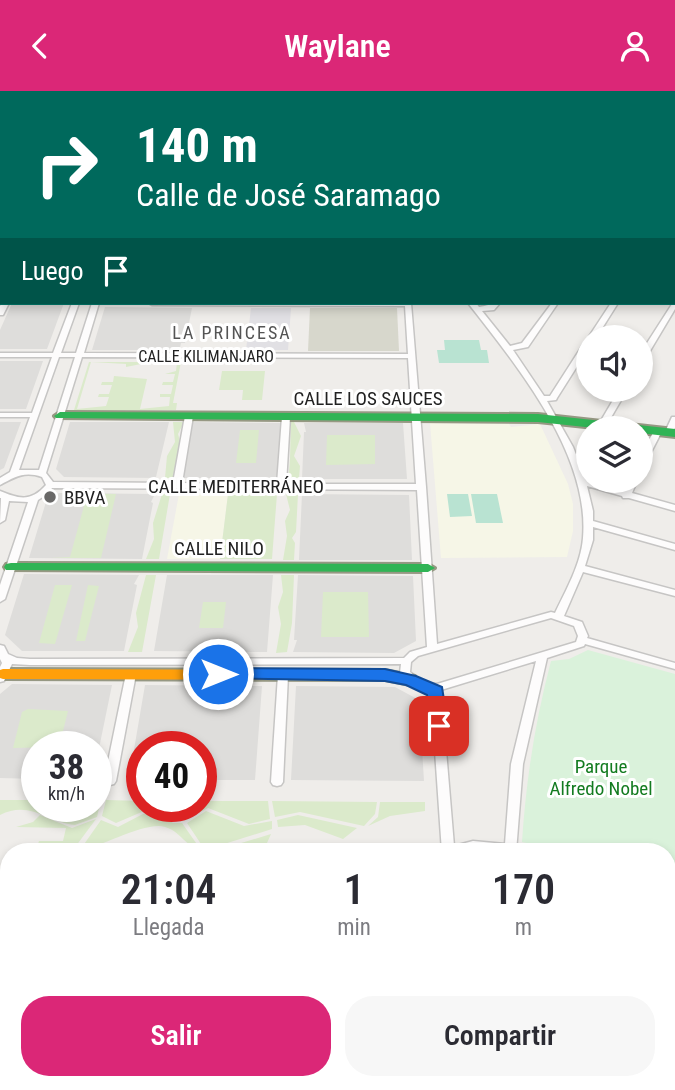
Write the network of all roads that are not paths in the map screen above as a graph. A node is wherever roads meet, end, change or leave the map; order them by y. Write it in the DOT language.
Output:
graph roads {
  1 [pos="74,305"];
  2 [pos="95,305"];
  3 [pos="408,305"];
  4 [pos="495,305"];
  5 [pos="554,305"];
  6 [pos="613,305"];
  7 [pos="674,305"];
  8 [pos="475,306"];
  9 [pos="600,325"];
  10 [pos="653,339"];
  11 [pos="508,349"];
  12 [pos="0,355"];
  13 [pos="57,355"];
  14 [pos="79,355"];
  15 [pos="411,356"];
  16 [pos="576,362"];
  17 [pos="541,399"];
  18 [pos="0,415"];
  19 [pos="36,415"];
  20 [pos="60,416"];
  21 [pos="189,416"];
  22 [pos="286,417"];
  23 [pos="415,417"];
  24 [pos="553,418"];
  25 [pos="576,421"];
  26 [pos="669,429"];
  27 [pos="653,449"];
  28 [pos="576,467"];
  29 [pos="14,473"];
  30 [pos="41,473"];
  31 [pos="0,482"];
  32 [pos="50,485"];
  33 [pos="177,486"];
  34 [pos="281,486"];
  35 [pos="422,487"];
  36 [pos="585,493"];
  37 [pos="617,493"];
  38 [pos="627,493"];
  39 [pos="2,496"];
  40 [pos="626,496"];
  41 [pos="34,498"];
  42 [pos="675,508"];
  43 [pos="0,520"];
  44 [pos="589,523"];
  45 [pos="675,547"];
  46 [pos="11,567"];
  47 [pos="428,568"];
  48 [pos="580,568"];
  49 [pos="675,593"];
  50 [pos="0,600"];
  51 [pos="559,616"];
  52 [pos="583,640"];
  53 [pos="432,648"];
  54 [pos="3,652"];
  55 [pos="542,658"];
  56 [pos="406,661"];
  57 [pos="675,666"];
  58 [pos="131,674"];
  59 [pos="283,675"];
  60 [pos="1,676"];
  61 [pos="410,680"];
  62 [pos="428,688"];
  63 [pos="112,771"];
  64 [pos="277,782"];
  65 [pos="449,843"];
  66 [pos="511,843"];
  1 -- 13 [label="street"];
  2 -- 14 [label="street"];
  3 -- 15 [label="street"];
  4 -- 8 [label="street"];
  5 -- 11 [label="street"];
  6 -- 9 [label="street"];
  7 -- 10 [label="street"];
  8 -- 11 [label="street"];
  11 -- 17 [label="street"];
  12 -- 13 [label="street, CALLE KILIMANJARO"];
  13 -- 14 [label="street, CALLE KILIMANJARO"];
  13 -- 19 [label="street"];
  14 -- 15 [label="street, CALLE KILIMANJARO"];
  14 -- 20 [label="street"];
  15 -- 23 [label="street"];
  16 -- 17 [label="street"];
  17 -- 24 [label="street"];
  18 -- 19 [label="street"];
  19 -- 29 [label="street"];
  20 -- 21 [label="main road, CALLE LOS SAUCES"];
  20 -- 30 [label="street"];
  21 -- 22 [label="main road, CALLE LOS SAUCES"];
  21 -- 33 [label="street"];
  22 -- 23 [label="main road, CALLE LOS SAUCES"];
  22 -- 34 [label="street"];
  23 -- 24 [label="main road, CALLE LOS SAUCES"];
  23 -- 35 [label="street"];
  24 -- 25 [label="main road, CALLE LOS SAUCES"];
  24 -- 28 [label="street"];
  26 -- 27 [label="street"];
  29 -- 30 [label="street"];
  29 -- 31 [label="street"];
  30 -- 32 [label="street"];
  32 -- 33 [label="street, CALLE MEDITERRÁNEO"];
  32 -- 41 [label="street"];
  33 -- 34 [label="street, CALLE MEDITERRÁNEO"];
  34 -- 35 [label="street, CALLE MEDITERRÁNEO"];
  35 -- 47 [label="street"];
  36 -- 44 [label="street"];
  37 -- 40 [label="street"];
  38 -- 40 [label="street"];
  39 -- 41 [label="street"];
  39 -- 43 [label="street"];
  40 -- 42 [label="street"];
  41 -- 46 [label="street"];
  44 -- 45 [label="street"];
  44 -- 48 [label="street"];
  46 -- 47 [label="main road, CALLE NILO"];
  46 -- 50 [label="street"];
  47 -- 53 [label="street"];
  48 -- 49 [label="street"];
  48 -- 51 [label="street"];
  51 -- 52 [label="street"];
  51 -- 53 [label="street"];
  52 -- 55 [label="street"];
  52 -- 57 [label="street"];
  53 -- 56 [label="street"];
  54 -- 56 [label="street"];
  54 -- 60 [label="street"];
  55 -- 62 [label="street"];
  55 -- 66 [label="street"];
  56 -- 61 [label="street"];
  58 -- 59 [label="main road"];
  58 -- 60 [label="main road"];
  58 -- 63 [label="street"];
  59 -- 61 [label="main road"];
  59 -- 64 [label="street"];
  61 -- 62 [label="street"];
  62 -- 65 [label="street"];
}
